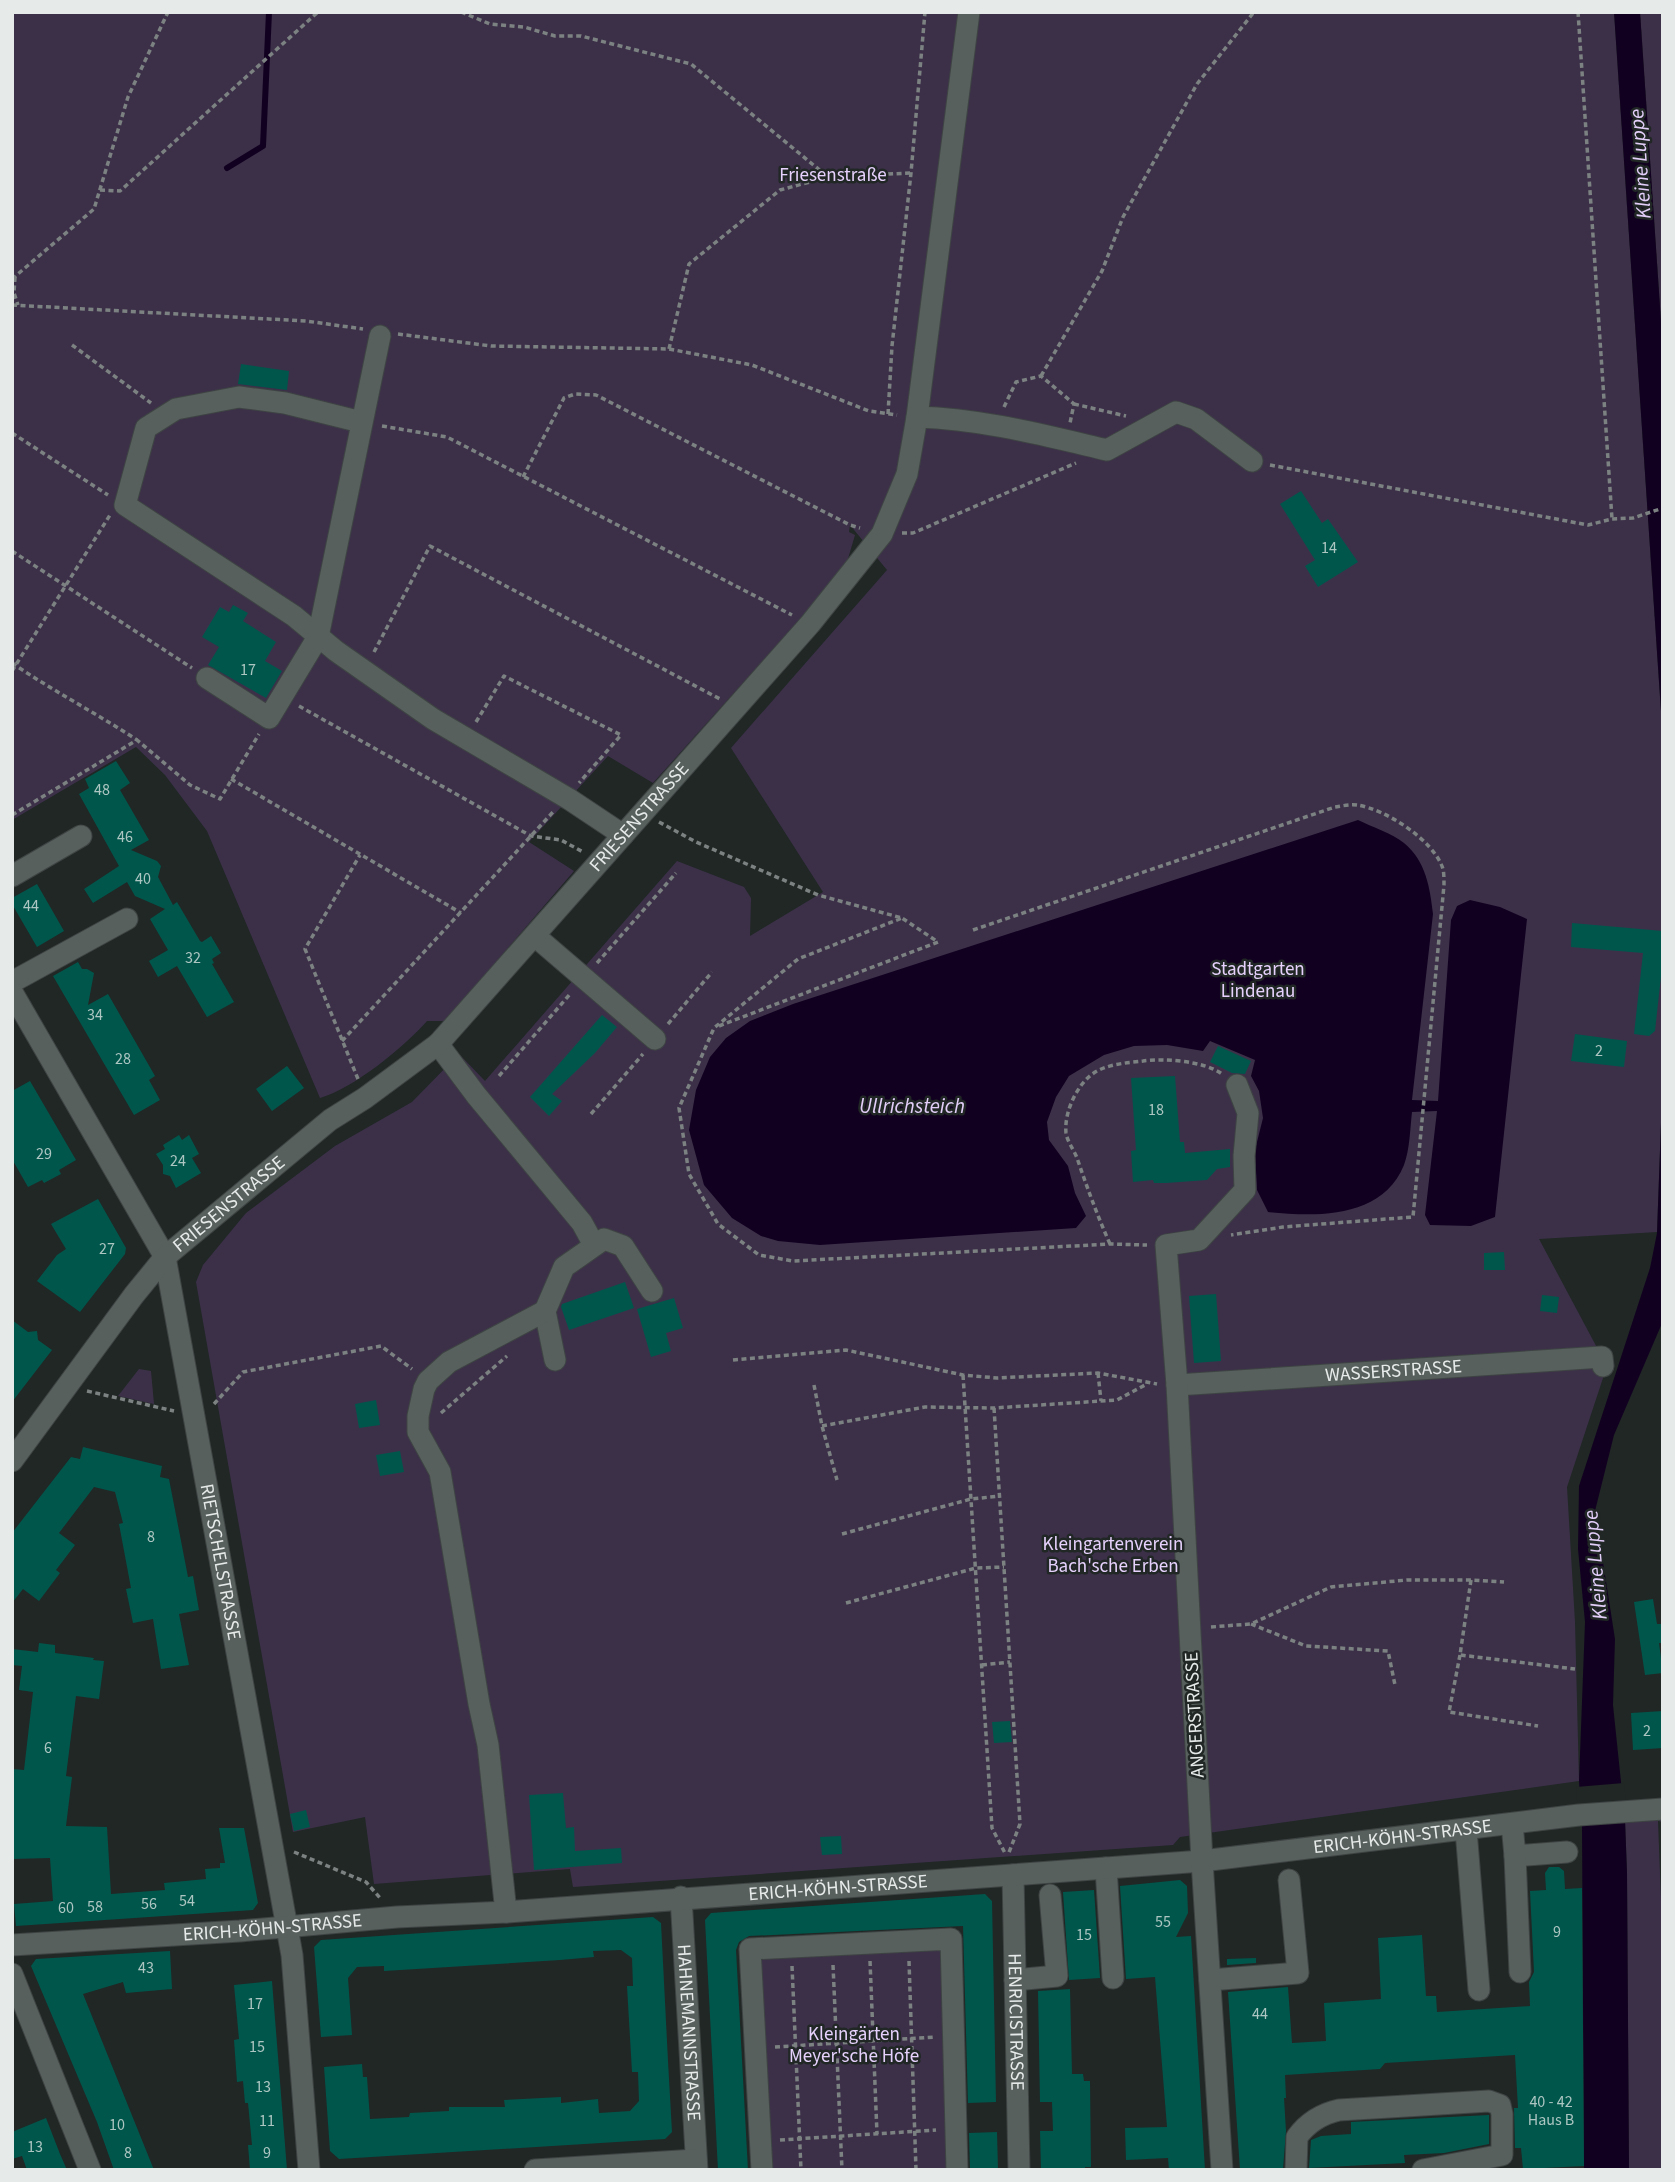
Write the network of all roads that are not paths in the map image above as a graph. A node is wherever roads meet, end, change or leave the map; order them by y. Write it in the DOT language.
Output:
graph roads {
  1 [pos="969,12"];
  2 [pos="381,333"];
  3 [pos="917,417"];
  4 [pos="361,422"];
  5 [pos="1252,461"];
  6 [pos="318,637"];
  7 [pos="207,678"];
  8 [pos="623,835"];
  9 [pos="81,836"];
  10 [pos="12,876"];
  11 [pos="127,919"];
  12 [pos="535,936"];
  13 [pos="12,982"];
  14 [pos="12,992"];
  15 [pos="655,1039"];
  16 [pos="438,1044"];
  17 [pos="1237,1085"];
  18 [pos="594,1245"];
  19 [pos="165,1257"];
  20 [pos="652,1291"];
  21 [pos="545,1311"];
  22 [pos="555,1360"];
  23 [pos="1603,1366"];
  24 [pos="1177,1385"];
  25 [pos="12,1461"];
  26 [pos="1663,1809"];
  27 [pos="1511,1824"];
  28 [pos="1466,1829"];
  29 [pos="1567,1852"];
  30 [pos="1515,1856"];
  31 [pos="1202,1861"];
  32 [pos="1106,1868"];
  33 [pos="1013,1875"];
  34 [pos="1289,1880"];
  35 [pos="1050,1895"];
  36 [pos="681,1897"];
  37 [pos="506,1912"];
  38 [pos="287,1927"];
  39 [pos="12,1945"];
  40 [pos="1520,1972"];
  41 [pos="12,1974"];
  42 [pos="1113,1978"];
  43 [pos="1015,1979"];
  44 [pos="1209,1980"];
  45 [pos="1479,1990"];
  46 [pos="696,2165"];
  47 [pos="90,2170"];
  48 [pos="309,2170"];
  49 [pos="535,2170"];
  50 [pos="762,2170"];
  51 [pos="957,2170"];
  52 [pos="1019,2170"];
  53 [pos="1222,2170"];
  54 [pos="1296,2170"];
  55 [pos="1423,2170"];
  1 -- 3 [label="street, FRIESENSTRASSE"];
  2 -- 4 [label="street"];
  3 -- 5 [label="street"];
  3 -- 8 [label="street, FRIESENSTRASSE"];
  4 -- 6 [label="street"];
  4 -- 6 [label="street"];
  6 -- 7 [label="street"];
  6 -- 8 [label="street"];
  8 -- 12 [label="street, FRIESENSTRASSE"];
  9 -- 10 [label="street"];
  11 -- 13 [label="street"];
  12 -- 15 [label="street"];
  12 -- 16 [label="street, FRIESENSTRASSE"];
  14 -- 19 [label="street, RIETSCHELSTRASSE"];
  16 -- 18 [label="street"];
  16 -- 19 [label="street, FRIESENSTRASSE"];
  17 -- 24 [label="street, ANGERSTRASSE"];
  18 -- 20 [label="street"];
  18 -- 21 [label="street"];
  19 -- 25 [label="street, FRIESENSTRASSE"];
  19 -- 38 [label="street, RIETSCHELSTRASSE"];
  21 -- 22 [label="street"];
  21 -- 37 [label="street"];
  23 -- 24 [label="street, WASSERSTRASSE"];
  24 -- 31 [label="street, ANGERSTRASSE"];
  26 -- 27 [label="street, ERICH-KÖHN-STRASSE"];
  27 -- 28 [label="street, ERICH-KÖHN-STRASSE"];
  27 -- 30 [label="street"];
  28 -- 31 [label="street, ERICH-KÖHN-STRASSE"];
  28 -- 45 [label="street"];
  29 -- 30 [label="street"];
  30 -- 40 [label="street"];
  31 -- 32 [label="street, ERICH-KÖHN-STRASSE"];
  31 -- 44 [label="street, ANGERSTRASSE"];
  32 -- 33 [label="street, ERICH-KÖHN-STRASSE"];
  32 -- 42 [label="street"];
  33 -- 36 [label="street, ERICH-KÖHN-STRASSE"];
  33 -- 43 [label="street, HENRICISTRASSE"];
  34 -- 44 [label="street"];
  35 -- 43 [label="street"];
  36 -- 37 [label="street, ERICH-KÖHN-STRASSE"];
  36 -- 46 [label="street, HAHNEMANNSTRASSE"];
  37 -- 38 [label="street, ERICH-KÖHN-STRASSE"];
  38 -- 39 [label="street, ERICH-KÖHN-STRASSE"];
  38 -- 48 [label="street, RIETSCHELSTRASSE"];
  41 -- 47 [label="street"];
  43 -- 52 [label="street, HENRICISTRASSE"];
  44 -- 53 [label="street, ANGERSTRASSE"];
  46 -- 49 [label="street"];
  50 -- 51 [label="street"];
  54 -- 55 [label="street"];
}
